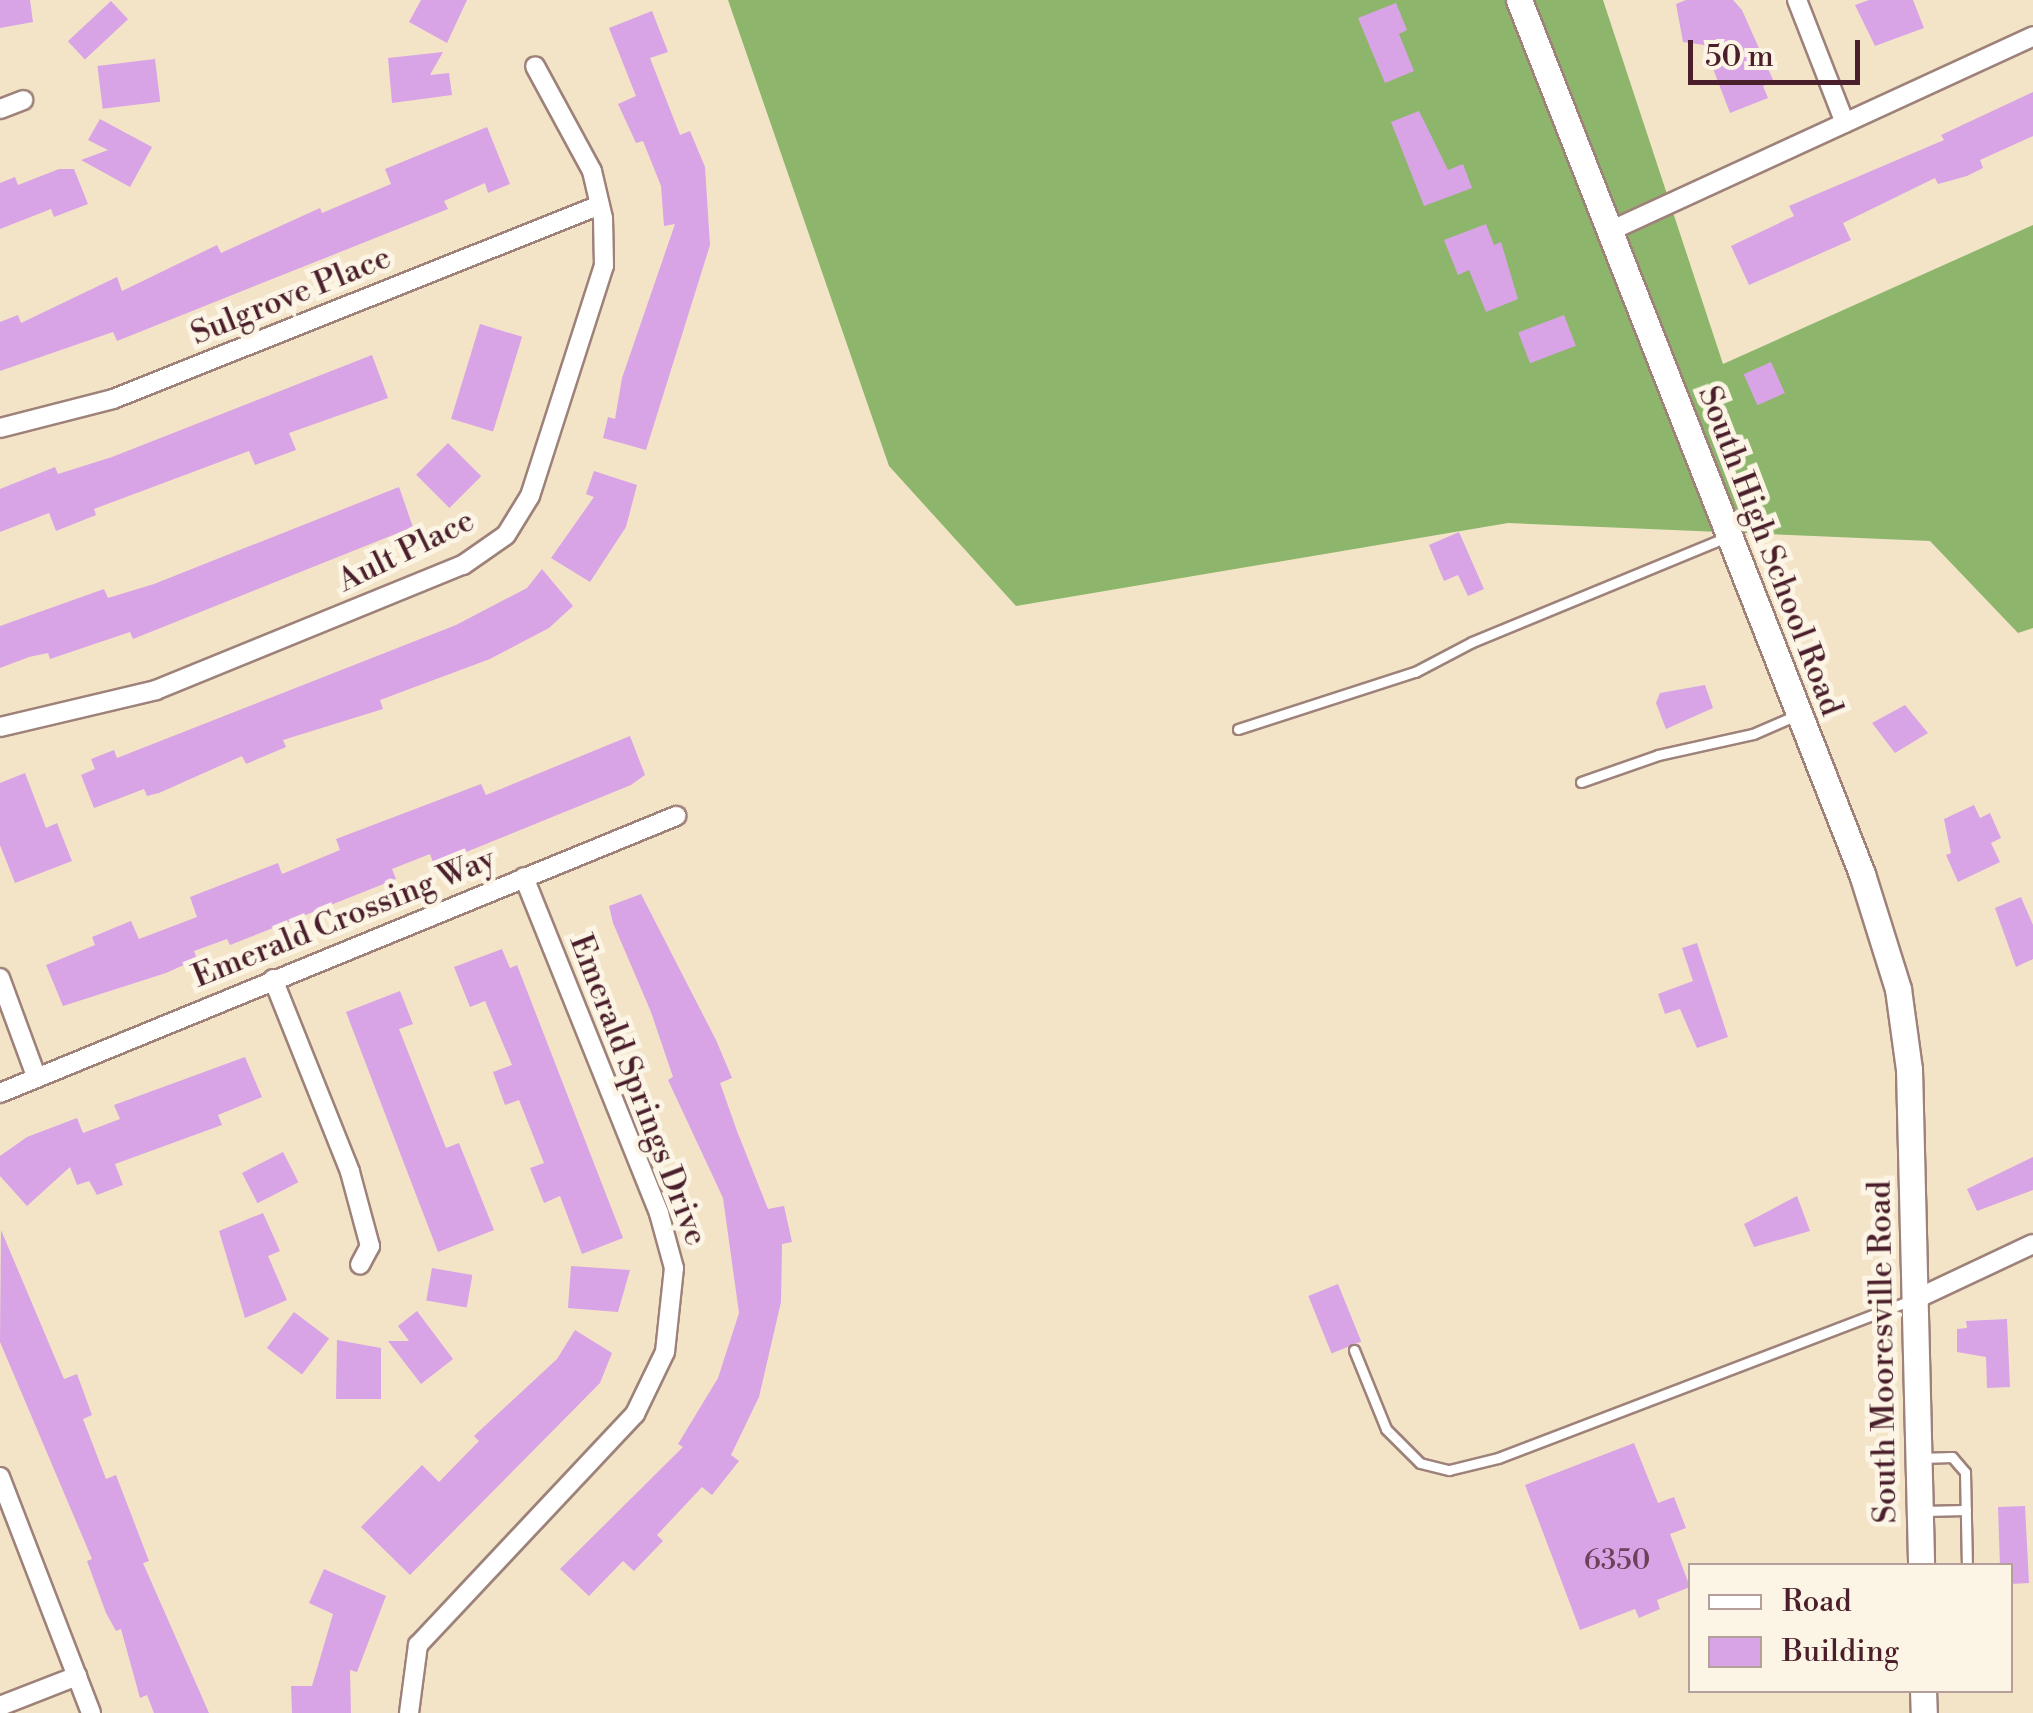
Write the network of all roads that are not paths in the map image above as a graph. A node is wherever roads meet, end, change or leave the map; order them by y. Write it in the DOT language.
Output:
graph roads {
  1 [pos="1519,0"];
  2 [pos="1797,0"];
  3 [pos="2033,36"];
  4 [pos="535,66"];
  5 [pos="23,100"];
  6 [pos="0,110"];
  7 [pos="1845,123"];
  8 [pos="600,204"];
  9 [pos="1610,232"];
  10 [pos="0,428"];
  11 [pos="1730,536"];
  12 [pos="1799,714"];
  13 [pos="0,727"];
  14 [pos="1238,729"];
  15 [pos="1580,782"];
  16 [pos="676,816"];
  17 [pos="524,877"];
  18 [pos="0,978"];
  19 [pos="273,979"];
  20 [pos="36,1076"];
  21 [pos="0,1093"];
  22 [pos="1911,1138"];
  23 [pos="2033,1244"];
  24 [pos="360,1265"];
  25 [pos="1916,1299"];
  26 [pos="1354,1350"];
  27 [pos="1918,1458"];
  28 [pos="0,1477"];
  29 [pos="1966,1510"];
  30 [pos="1920,1511"];
  31 [pos="1921,1563"];
  32 [pos="1967,1563"];
  33 [pos="76,1676"];
  34 [pos="0,1706"];
  35 [pos="91,1713"];
  36 [pos="409,1713"];
  1 -- 9 [label="main road, South High School Road"];
  2 -- 7 [label="street"];
  3 -- 7 [label="street"];
  4 -- 8 [label="street, Ault Place"];
  5 -- 6 [label="street"];
  7 -- 9 [label="street"];
  8 -- 10 [label="street, Sulgrove Place"];
  8 -- 13 [label="street, Ault Place"];
  9 -- 11 [label="main road, South High School Road"];
  11 -- 12 [label="main road, South High School Road"];
  11 -- 14 [label="lane"];
  12 -- 15 [label="lane"];
  12 -- 22 [label="main road, South High School Road"];
  16 -- 17 [label="street, Emerald Crossing Way"];
  17 -- 19 [label="street, Emerald Crossing Way"];
  17 -- 36 [label="street, Emerald Springs Drive"];
  18 -- 20 [label="street"];
  19 -- 20 [label="street, Emerald Crossing Way"];
  19 -- 24 [label="street"];
  20 -- 21 [label="street, Emerald Crossing Way"];
  22 -- 25 [label="main road, South Mooresville Road"];
  23 -- 25 [label="street"];
  25 -- 26 [label="lane"];
  25 -- 27 [label="main road, South Mooresville Road"];
  27 -- 29 [label="lane"];
  27 -- 30 [label="main road, South Mooresville Road"];
  28 -- 33 [label="street"];
  29 -- 30 [label="lane"];
  29 -- 32 [label="lane"];
  30 -- 31 [label="main road, South Mooresville Road"];
  33 -- 34 [label="street"];
  33 -- 35 [label="street"];
}
